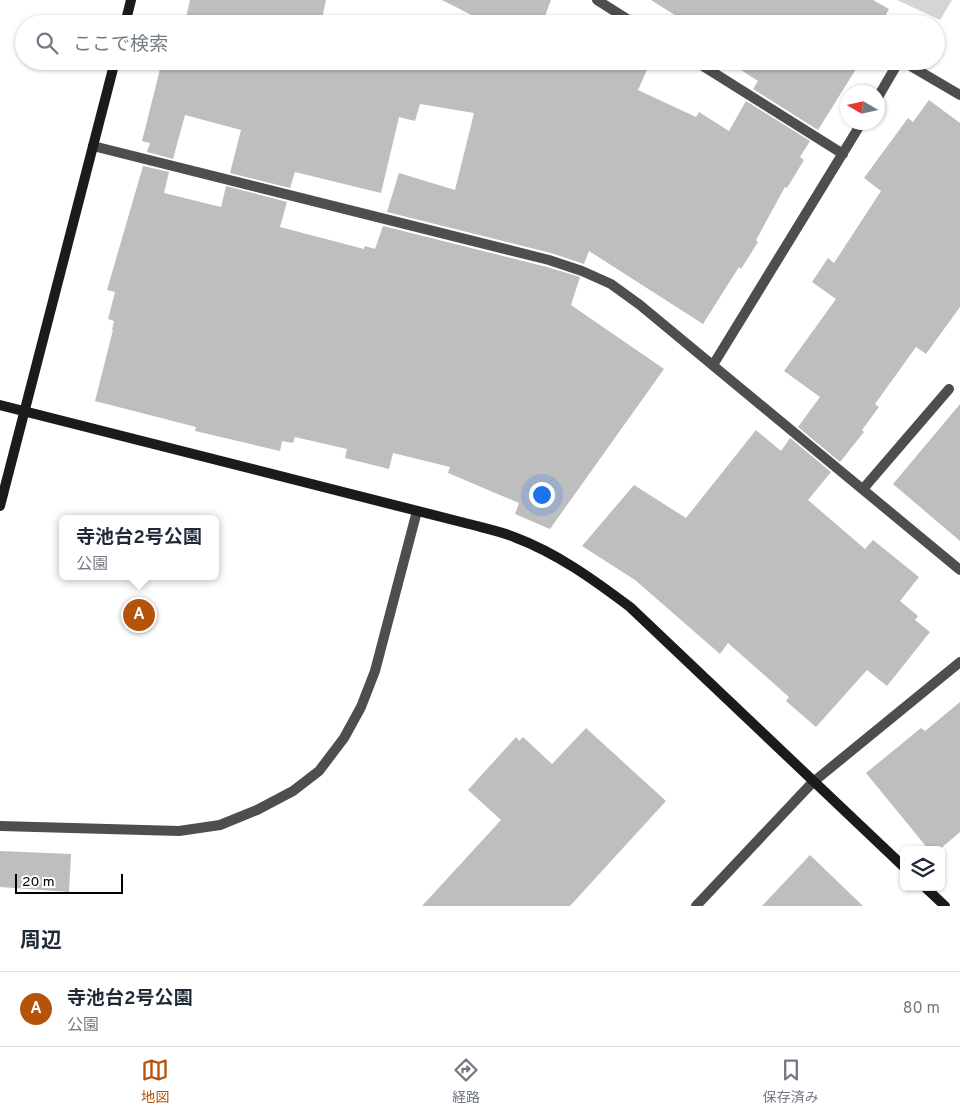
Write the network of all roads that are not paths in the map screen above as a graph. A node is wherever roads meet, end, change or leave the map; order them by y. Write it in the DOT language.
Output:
graph roads {
  1 [pos="131,0"];
  2 [pos="598,0"];
  3 [pos="127,15"];
  4 [pos="621,15"];
  5 [pos="113,70"];
  6 [pos="709,70"];
  7 [pos="895,70"];
  8 [pos="917,70"];
  9 [pos="885,86"];
  10 [pos="960,95"];
  11 [pos="857,130"];
  12 [pos="93,146"];
  13 [pos="843,154"];
  14 [pos="713,366"];
  15 [pos="949,389"];
  16 [pos="0,405"];
  17 [pos="24,411"];
  18 [pos="864,490"];
  19 [pos="0,506"];
  20 [pos="416,511"];
  21 [pos="960,570"];
  22 [pos="960,662"];
  23 [pos="814,782"];
  24 [pos="0,826"];
  25 [pos="900,863"];
  26 [pos="929,891"];
  27 [pos="696,906"];
  28 [pos="945,906"];
  1 -- 3 [label="street"];
  2 -- 4 [label="street"];
  5 -- 12 [label="street"];
  6 -- 13 [label="street"];
  7 -- 9 [label="street"];
  8 -- 10 [label="street"];
  11 -- 13 [label="street"];
  12 -- 14 [label="street"];
  12 -- 17 [label="street"];
  13 -- 14 [label="street"];
  14 -- 18 [label="street"];
  15 -- 18 [label="street"];
  16 -- 17 [label="street"];
  17 -- 19 [label="street"];
  17 -- 20 [label="street"];
  18 -- 21 [label="street"];
  20 -- 23 [label="street"];
  20 -- 24 [label="street"];
  22 -- 23 [label="street"];
  23 -- 25 [label="street"];
  23 -- 27 [label="street"];
  26 -- 28 [label="street"];
}
